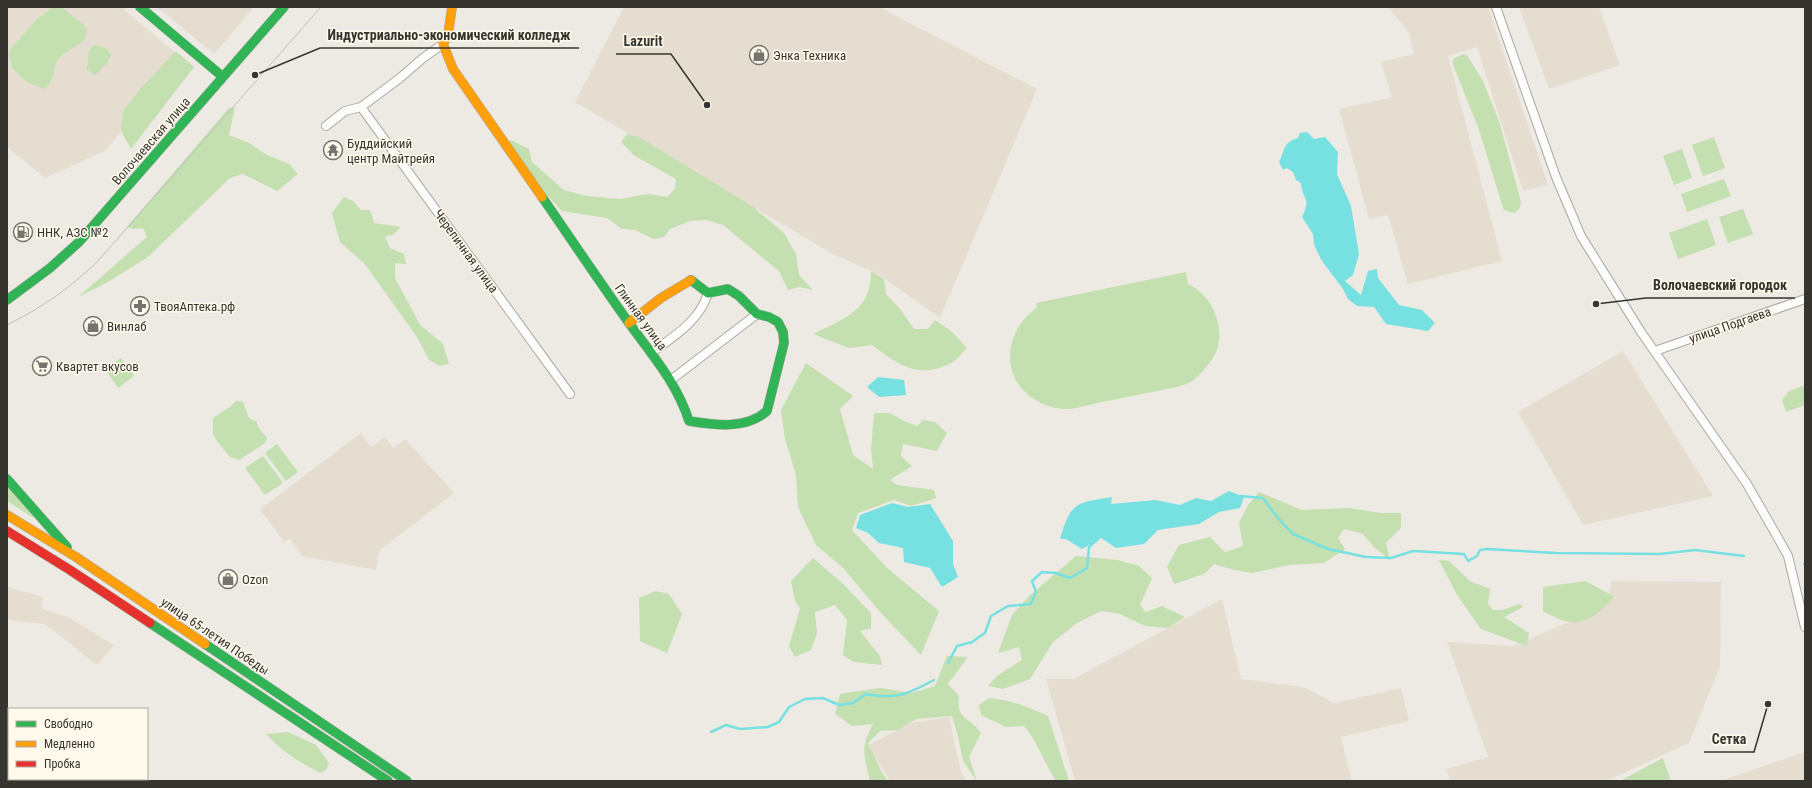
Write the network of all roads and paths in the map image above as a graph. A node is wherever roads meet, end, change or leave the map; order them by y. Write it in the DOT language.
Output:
graph roads {
  1 [pos="140,7"];
  2 [pos="284,7"];
  3 [pos="452,7"];
  4 [pos="1496,7"];
  5 [pos="443,44"];
  6 [pos="223,77"];
  7 [pos="361,108"];
  8 [pos="326,126"];
  9 [pos="30,283"];
  10 [pos="7,290"];
  11 [pos="705,291"];
  12 [pos="1805,299"];
  13 [pos="7,300"];
  14 [pos="757,314"];
  15 [pos="629,323"];
  16 [pos="1655,351"];
  17 [pos="651,354"];
  18 [pos="671,380"];
  19 [pos="570,394"];
  20 [pos="7,479"];
  21 [pos="7,515"];
  22 [pos="7,531"];
  23 [pos="76,558"];
  24 [pos="1805,627"];
  25 [pos="388,781"];
  26 [pos="407,781"];
  1 -- 6 [label="main road"];
  2 -- 6 [label="main road, Волочаевская улица"];
  3 -- 5 [label="main road"];
  4 -- 16 [label="street"];
  5 -- 7 [label="street"];
  5 -- 15 [label="main road, Глинная улица"];
  6 -- 9 [label="main road, Волочаевская улица"];
  7 -- 8 [label="street"];
  7 -- 19 [label="street, Черепичная улица"];
  9 -- 10 [label="main road, Волочаевская улица"];
  9 -- 13 [label="main road, Волочаевская улица"];
  11 -- 14 [label="main road, Глинная улица"];
  11 -- 15 [label="main road"];
  11 -- 17 [label="street"];
  12 -- 16 [label="street, улица Подгаева"];
  14 -- 18 [label="street"];
  14 -- 18 [label="main road, Глинная улица"];
  15 -- 17 [label="main road, Глинная улица"];
  16 -- 24 [label="street"];
  17 -- 18 [label="main road, Глинная улица"];
  20 -- 23 [label="main road"];
  21 -- 23 [label="main road, улица 65-летия Победы"];
  22 -- 25 [label="main road, улица 65-летия Победы"];
  23 -- 26 [label="main road, улица 65-летия Победы"];
}
